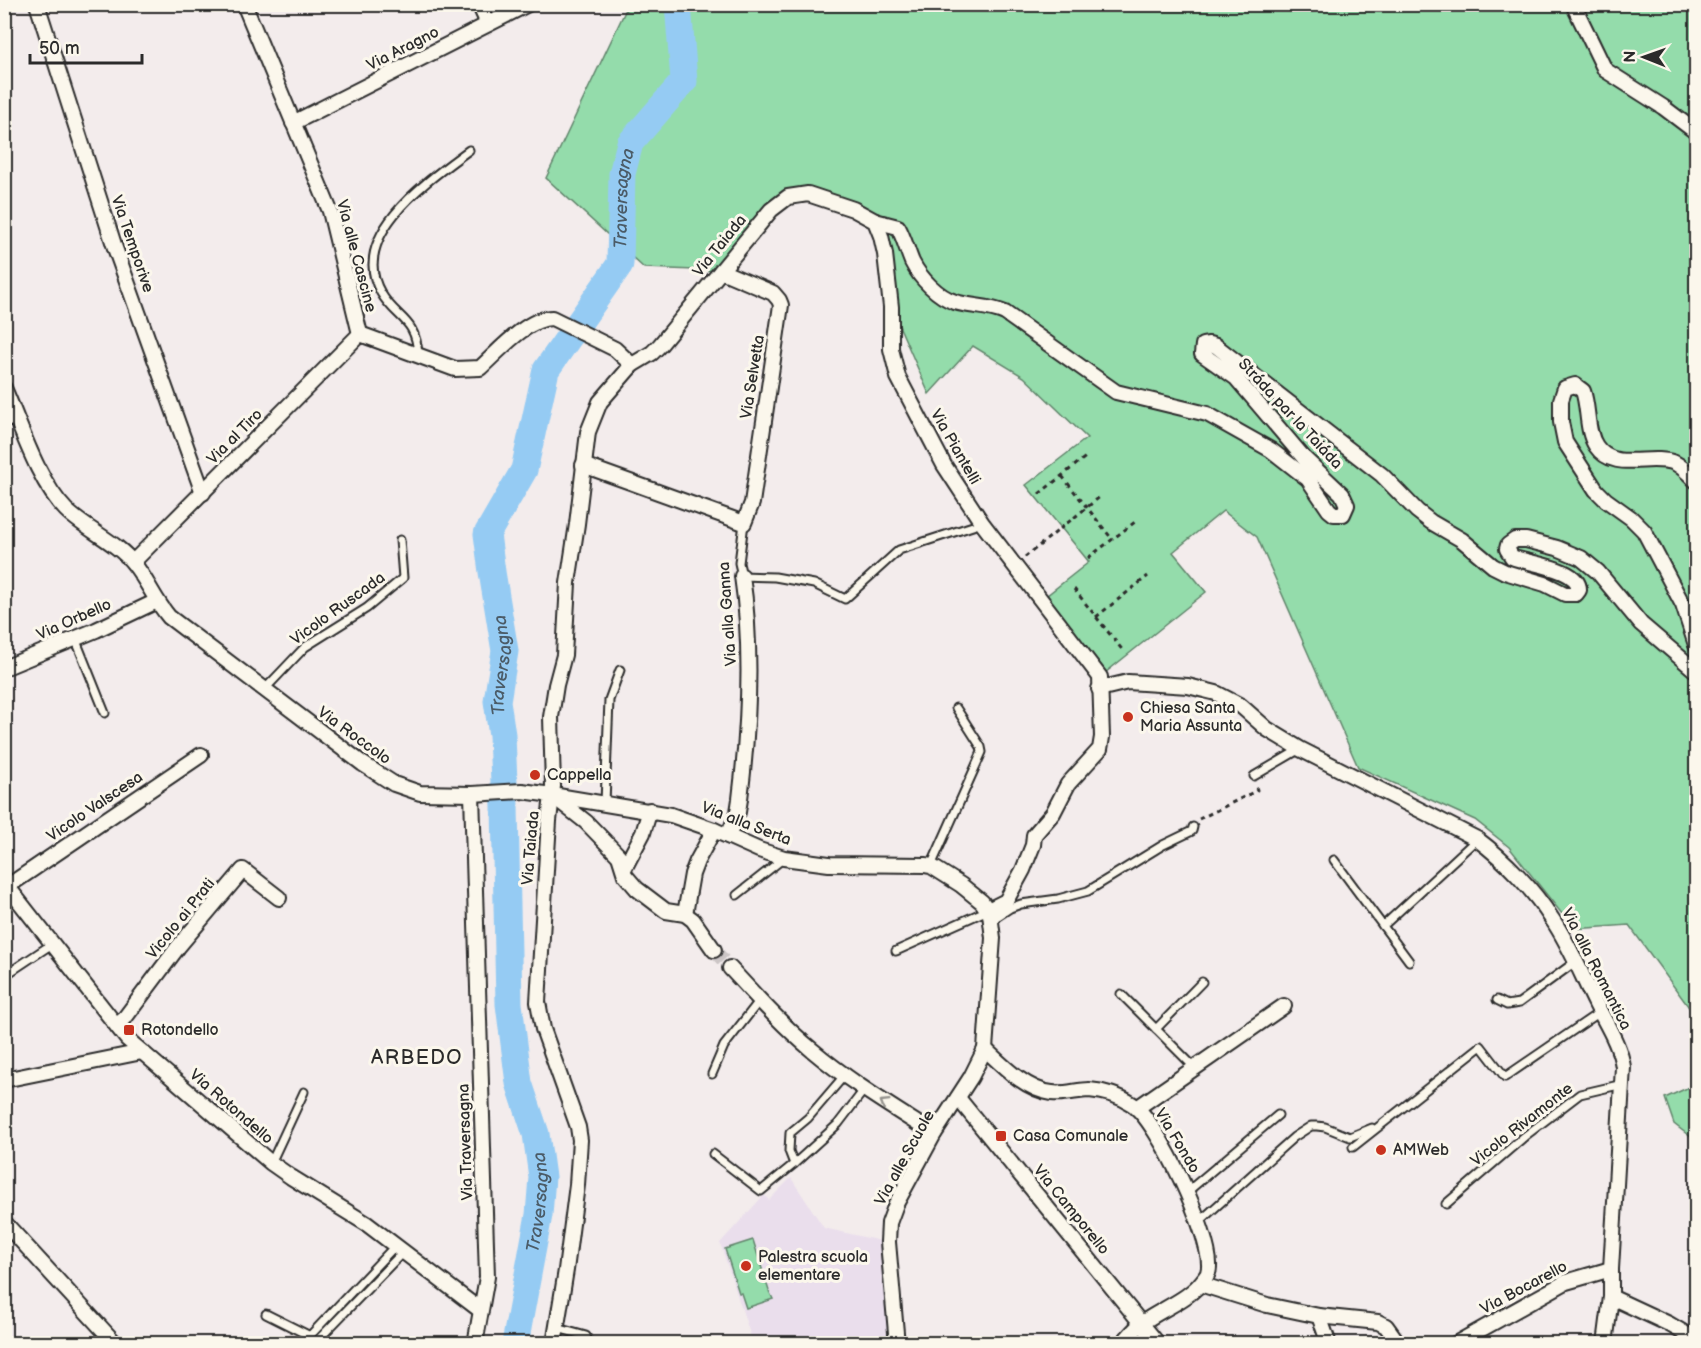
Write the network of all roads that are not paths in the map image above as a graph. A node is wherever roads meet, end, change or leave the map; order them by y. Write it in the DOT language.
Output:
graph roads {
  1 [pos="37,4"];
  2 [pos="244,4"];
  3 [pos="479,4"];
  4 [pos="528,4"];
  5 [pos="1573,4"];
  6 [pos="488,24"];
  7 [pos="293,123"];
  8 [pos="1696,132"];
  9 [pos="470,150"];
  10 [pos="875,221"];
  11 [pos="721,271"];
  12 [pos="360,334"];
  13 [pos="418,354"];
  14 [pos="632,365"];
  15 [pos="4,388"];
  16 [pos="11,422"];
  17 [pos="583,465"];
  18 [pos="1696,481"];
  19 [pos="203,493"];
  20 [pos="744,523"];
  21 [pos="982,523"];
  22 [pos="400,540"];
  23 [pos="133,562"];
  24 [pos="742,576"];
  25 [pos="157,601"];
  26 [pos="75,639"];
  27 [pos="1696,645"];
  28 [pos="4,668"];
  29 [pos="620,670"];
  30 [pos="1696,671"];
  31 [pos="1100,683"];
  32 [pos="264,690"];
  33 [pos="956,708"];
  34 [pos="105,713"];
  35 [pos="1300,749"];
  36 [pos="201,755"];
  37 [pos="1254,776"];
  38 [pos="477,794"];
  39 [pos="552,795"];
  40 [pos="605,803"];
  41 [pos="650,810"];
  42 [pos="1193,826"];
  43 [pos="714,830"];
  44 [pos="728,836"];
  45 [pos="1477,839"];
  46 [pos="784,858"];
  47 [pos="1334,860"];
  48 [pos="931,866"];
  49 [pos="624,870"];
  50 [pos="6,884"];
  51 [pos="737,895"];
  52 [pos="279,898"];
  53 [pos="685,914"];
  54 [pos="990,915"];
  55 [pos="1383,926"];
  56 [pos="52,944"];
  57 [pos="714,950"];
  58 [pos="896,951"];
  59 [pos="1409,961"];
  60 [pos="1575,962"];
  61 [pos="730,968"];
  62 [pos="4,976"];
  63 [pos="1202,982"];
  64 [pos="1121,994"];
  65 [pos="760,1000"];
  66 [pos="1497,1000"];
  67 [pos="1284,1006"];
  68 [pos="1600,1012"];
  69 [pos="118,1027"];
  70 [pos="1156,1029"];
  71 [pos="984,1049"];
  72 [pos="142,1052"];
  73 [pos="1194,1067"];
  74 [pos="712,1074"];
  75 [pos="844,1076"];
  76 [pos="4,1080"];
  77 [pos="1623,1084"];
  78 [pos="864,1090"];
  79 [pos="304,1092"];
  80 [pos="958,1098"];
  81 [pos="1137,1108"];
  82 [pos="1278,1114"];
  83 [pos="1383,1123"];
  84 [pos="934,1134"];
  85 [pos="1353,1147"];
  86 [pos="713,1154"];
  87 [pos="271,1163"];
  88 [pos="794,1164"];
  89 [pos="1188,1191"];
  90 [pos="1446,1204"];
  91 [pos="4,1222"];
  92 [pos="1199,1222"];
  93 [pos="400,1249"];
  94 [pos="1611,1269"];
  95 [pos="1200,1284"];
  96 [pos="1611,1297"];
  97 [pos="480,1310"];
  98 [pos="266,1314"];
  99 [pos="1319,1316"];
  100 [pos="1142,1323"];
  101 [pos="556,1328"];
  102 [pos="310,1336"];
  103 [pos="1696,1340"];
  104 [pos="317,1341"];
  105 [pos="116,1344"];
  106 [pos="302,1344"];
  107 [pos="475,1344"];
  108 [pos="554,1344"];
  109 [pos="589,1344"];
  110 [pos="897,1344"];
  111 [pos="1122,1344"];
  112 [pos="1158,1344"];
  113 [pos="1329,1344"];
  114 [pos="1399,1344"];
  115 [pos="1455,1344"];
  116 [pos="1605,1344"];
  1 -- 19 [label="street, Via Temporive"];
  2 -- 7 [label="street, Via alle Cascine"];
  3 -- 6 [label="street"];
  4 -- 6 [label="street, Via Aragno"];
  5 -- 8 [label="street"];
  6 -- 7 [label="street, Via Aragno"];
  7 -- 12 [label="street, Via alle Cascine"];
  9 -- 13 [label="lane"];
  10 -- 11 [label="street, Via Taiada"];
  10 -- 21 [label="street, Via Piantelli"];
  10 -- 30 [label="street, Stráda par la Taiáda"];
  11 -- 14 [label="street, Via Taiada"];
  11 -- 20 [label="street, Via Selvetta"];
  12 -- 13 [label="street, Via alle Cascine"];
  12 -- 19 [label="street, Via al Tiro"];
  13 -- 14 [label="street, Via alle Cascine"];
  14 -- 17 [label="street, Via Taiada"];
  15 -- 16 [label="street"];
  16 -- 23 [label="street"];
  17 -- 20 [label="street"];
  17 -- 39 [label="street, Via Taiada"];
  18 -- 27 [label="street"];
  19 -- 23 [label="street, Via al Tiro"];
  20 -- 24 [label="lane, Via alla Ganna"];
  21 -- 24 [label="lane"];
  21 -- 31 [label="street, Via Piantelli"];
  22 -- 32 [label="lane, Vicolo Ruscada"];
  23 -- 25 [label="street, Via Roccolo"];
  24 -- 44 [label="street, Via alla Ganna"];
  25 -- 26 [label="street, Via Orbello"];
  25 -- 32 [label="street, Via Roccolo"];
  26 -- 28 [label="street, Via Orbello"];
  26 -- 34 [label="lane"];
  29 -- 40 [label="lane"];
  31 -- 35 [label="street, Via alla Romantica"];
  31 -- 54 [label="street"];
  32 -- 38 [label="street, Via Roccolo"];
  33 -- 48 [label="lane"];
  35 -- 37 [label="lane"];
  35 -- 45 [label="street, Via alla Romantica"];
  36 -- 50 [label="street, Vicolo Valscesa"];
  38 -- 39 [label="street, Via Roccolo"];
  38 -- 97 [label="street, Via Traversagna"];
  39 -- 40 [label="street, Via alla Serta"];
  39 -- 49 [label="street"];
  39 -- 101 [label="street, Via Taiada"];
  40 -- 41 [label="street, Via alla Serta"];
  41 -- 43 [label="street, Via alla Serta"];
  41 -- 49 [label="street"];
  42 -- 54 [label="lane"];
  43 -- 44 [label="street, Via alla Serta"];
  43 -- 53 [label="street"];
  44 -- 46 [label="street, Via alla Serta"];
  45 -- 55 [label="lane"];
  45 -- 60 [label="street, Via alla Romantica"];
  46 -- 48 [label="street, Via alla Serta"];
  46 -- 51 [label="lane"];
  47 -- 55 [label="lane"];
  48 -- 54 [label="street, Via alla Serta"];
  49 -- 53 [label="street"];
  50 -- 56 [label="street, Via Rotondello"];
  52 -- 69 [label="street, Vicolo ai Prati"];
  53 -- 57 [label="street"];
  54 -- 58 [label="lane"];
  54 -- 71 [label="street"];
  55 -- 59 [label="lane"];
  56 -- 62 [label="lane"];
  56 -- 69 [label="street, Via Rotondello"];
  60 -- 66 [label="lane"];
  60 -- 68 [label="street, Via alla Romantica"];
  61 -- 65 [label="street"];
  63 -- 70 [label="lane"];
  64 -- 70 [label="lane"];
  65 -- 74 [label="lane"];
  65 -- 75 [label="street"];
  67 -- 73 [label="street"];
  68 -- 77 [label="street, Via alla Romantica"];
  68 -- 83 [label="lane"];
  69 -- 72 [label="street, Via Rotondello"];
  70 -- 73 [label="lane"];
  71 -- 80 [label="street, Via alle Scuole"];
  71 -- 81 [label="street, Via Fondo"];
  72 -- 76 [label="street"];
  72 -- 87 [label="street, Via Rotondello"];
  73 -- 81 [label="street"];
  75 -- 78 [label="street"];
  75 -- 88 [label="lane"];
  77 -- 90 [label="lane, Vicolo Rivamonte"];
  77 -- 94 [label="street, Via alla Romantica"];
  84 -- 78 [label="street, one-way"];
  78 -- 88 [label="lane"];
  79 -- 87 [label="lane"];
  80 -- 84 [label="street, Via alle Scuole"];
  80 -- 100 [label="street, Via Camporello"];
  81 -- 89 [label="street, Via Fondo"];
  82 -- 89 [label="lane"];
  83 -- 85 [label="lane"];
  83 -- 92 [label="lane"];
  84 -- 110 [label="street, Via alle Scuole"];
  86 -- 88 [label="lane"];
  87 -- 93 [label="street, Via Rotondello"];
  89 -- 92 [label="street, Via Fondo"];
  91 -- 105 [label="street"];
  92 -- 95 [label="street, Via Fondo"];
  93 -- 97 [label="street, Via Rotondello"];
  93 -- 102 [label="lane"];
  93 -- 104 [label="lane"];
  94 -- 96 [label="street, Via alla Romantica"];
  94 -- 115 [label="street, Via Bocarello"];
  95 -- 99 [label="street"];
  95 -- 100 [label="street"];
  96 -- 103 [label="street"];
  96 -- 116 [label="street, Via alla Romantica"];
  97 -- 107 [label="street, Via Traversagna"];
  98 -- 102 [label="lane"];
  99 -- 113 [label="street"];
  99 -- 114 [label="street"];
  100 -- 111 [label="street"];
  100 -- 112 [label="street, Via Camporello"];
  101 -- 108 [label="street, Via Taiada"];
  101 -- 109 [label="lane"];
  102 -- 106 [label="lane"];
}
